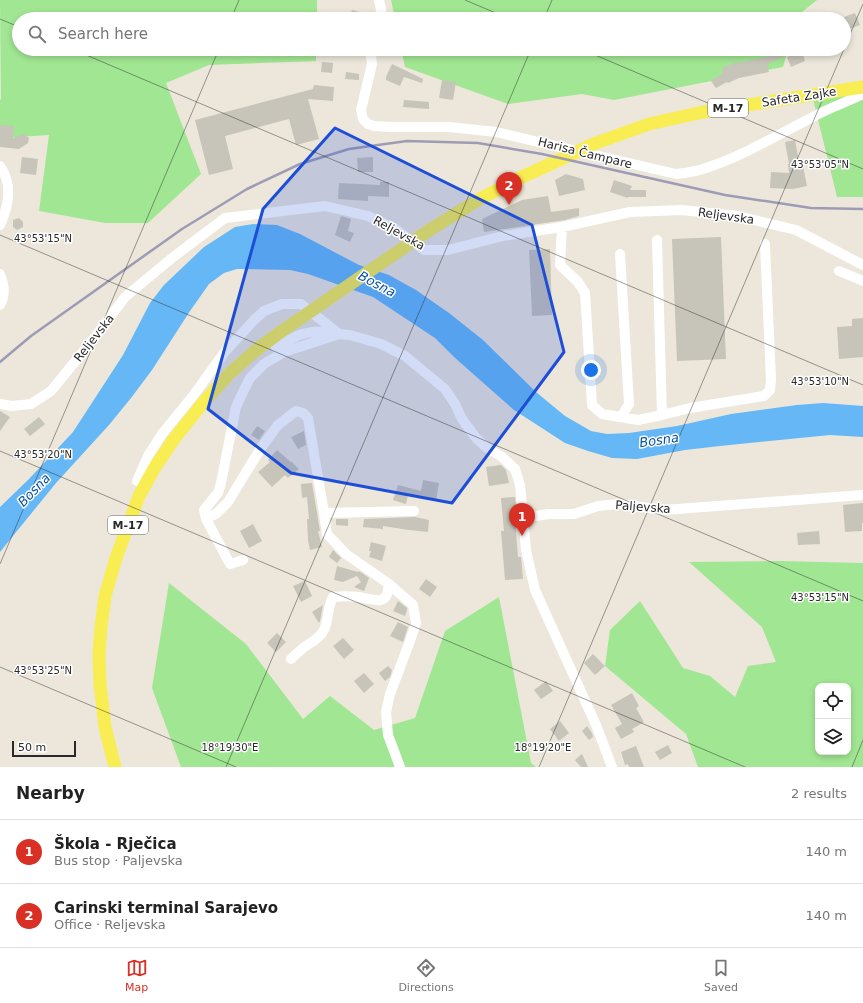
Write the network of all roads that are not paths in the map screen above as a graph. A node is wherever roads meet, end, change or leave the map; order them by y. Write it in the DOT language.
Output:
graph roads {
  1 [pos="379,0"];
  2 [pos="381,12"];
  3 [pos="371,56"];
  4 [pos="863,87"];
  5 [pos="863,94"];
  6 [pos="0,166"];
  7 [pos="0,225"];
  8 [pos="562,227"];
  9 [pos="657,240"];
  10 [pos="765,244"];
  11 [pos="620,254"];
  12 [pos="863,265"];
  13 [pos="839,271"];
  14 [pos="0,274"];
  15 [pos="863,281"];
  16 [pos="0,305"];
  17 [pos="339,334"];
  18 [pos="276,348"];
  19 [pos="0,404"];
  20 [pos="662,415"];
  21 [pos="621,417"];
  22 [pos="137,481"];
  23 [pos="863,495"];
  24 [pos="414,511"];
  25 [pos="324,513"];
  26 [pos="523,518"];
  27 [pos="206,519"];
  28 [pos="243,560"];
  29 [pos="389,584"];
  30 [pos="291,659"];
  31 [pos="115,767"];
  32 [pos="400,767"];
  33 [pos="612,767"];
  1 -- 2 [label="street"];
  3 -- 5 [label="street, Harisa Čampare"];
  4 -- 31 [label="main road, Safeta Zajke / M-17"];
  6 -- 7 [label="street"];
  8 -- 12 [label="street, Reljevska"];
  8 -- 19 [label="street, Reljevska"];
  8 -- 21 [label="street"];
  9 -- 20 [label="street"];
  10 -- 20 [label="street"];
  11 -- 21 [label="street"];
  13 -- 15 [label="street"];
  14 -- 16 [label="street"];
  17 -- 18 [label="street"];
  17 -- 22 [label="street"];
  17 -- 26 [label="street"];
  17 -- 27 [label="street"];
  20 -- 21 [label="street"];
  23 -- 26 [label="street, Paljevska"];
  24 -- 25 [label="street"];
  25 -- 27 [label="street"];
  25 -- 29 [label="street"];
  26 -- 33 [label="street"];
  27 -- 28 [label="street"];
  29 -- 30 [label="street"];
  29 -- 32 [label="street"];
}
